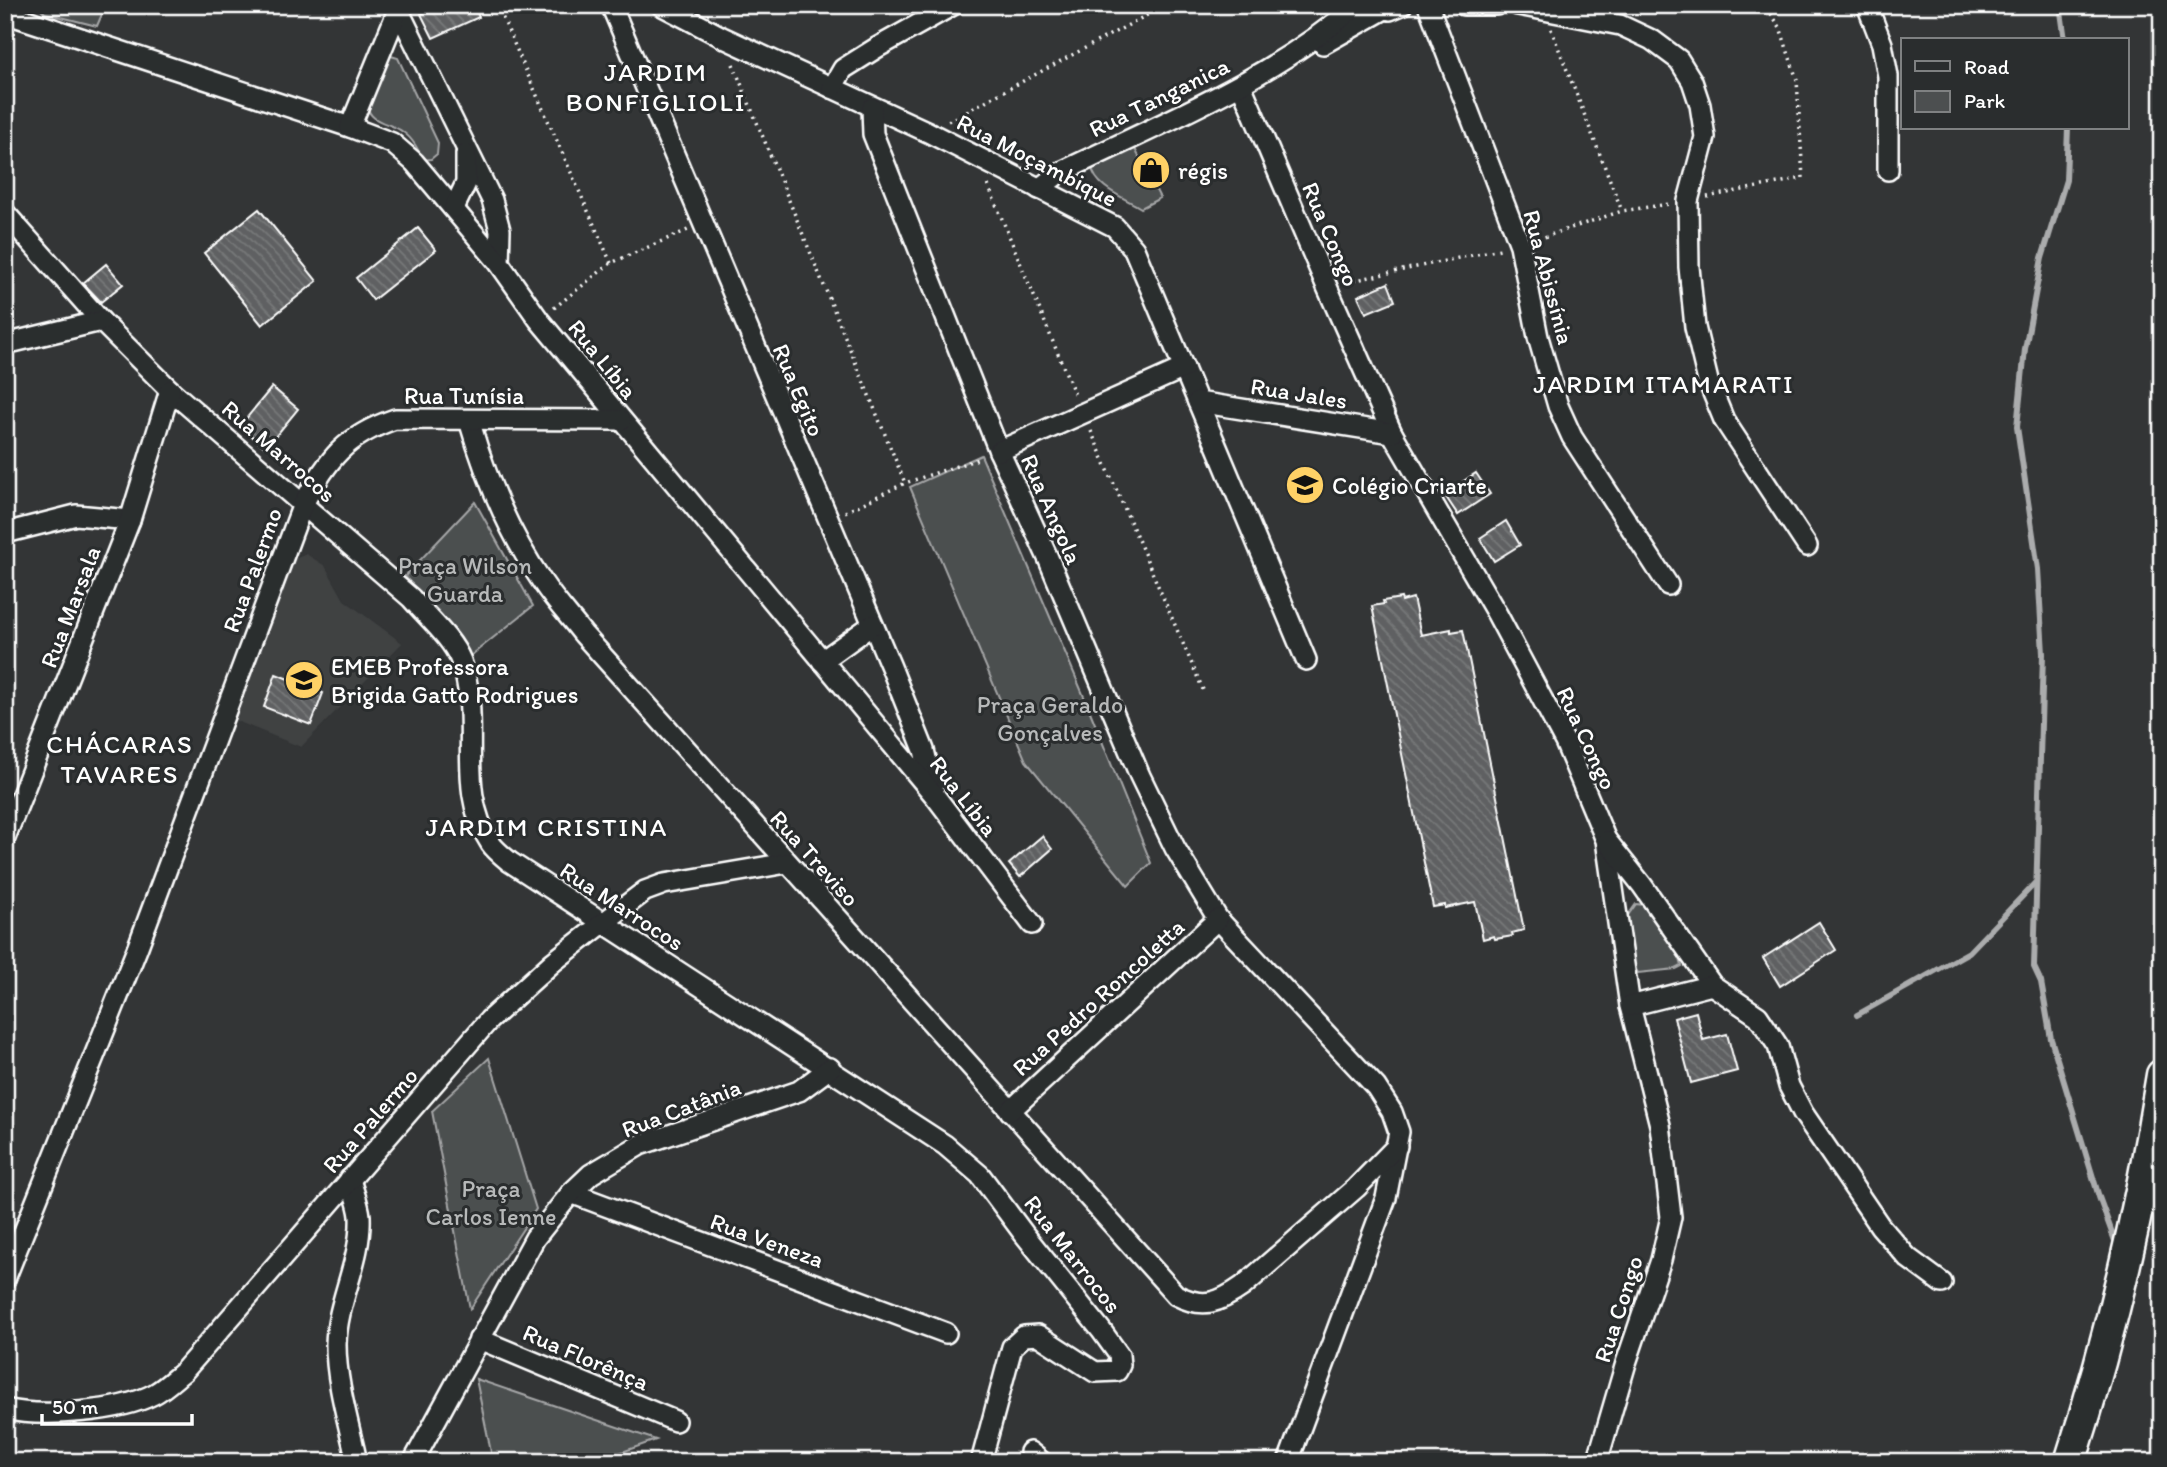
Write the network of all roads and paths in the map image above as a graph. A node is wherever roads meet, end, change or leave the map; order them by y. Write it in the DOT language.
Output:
graph roads {
  1 [pos="497,5"];
  2 [pos="611,5"];
  3 [pos="661,5"];
  4 [pos="953,5"];
  5 [pos="1166,5"];
  6 [pos="1357,5"];
  7 [pos="1428,5"];
  8 [pos="1464,5"];
  9 [pos="1496,5"];
  10 [pos="1518,5"];
  11 [pos="1765,5"];
  12 [pos="1867,5"];
  13 [pos="399,7"];
  14 [pos="1386,7"];
  15 [pos="1543,11"];
  16 [pos="691,12"];
  17 [pos="5,13"];
  18 [pos="24,13"];
  19 [pos="722,37"];
  20 [pos="1302,49"];
  21 [pos="1241,85"];
  22 [pos="832,88"];
  23 [pos="872,108"];
  24 [pos="350,127"];
  25 [pos="928,132"];
  26 [pos="465,142"];
  27 [pos="1888,170"];
  28 [pos="1039,190"];
  29 [pos="1688,201"];
  30 [pos="454,208"];
  31 [pos="1622,211"];
  32 [pos="5,213"];
  33 [pos="703,223"];
  34 [pos="1520,245"];
  35 [pos="499,263"];
  36 [pos="611,263"];
  37 [pos="1327,287"];
  38 [pos="539,320"];
  39 [pos="101,321"];
  40 [pos="5,344"];
  41 [pos="1184,368"];
  42 [pos="170,390"];
  43 [pos="1198,402"];
  44 [pos="469,420"];
  45 [pos="621,420"];
  46 [pos="1392,433"];
  47 [pos="999,451"];
  48 [pos="905,483"];
  49 [pos="303,504"];
  50 [pos="130,520"];
  51 [pos="827,520"];
  52 [pos="5,533"];
  53 [pos="1807,546"];
  54 [pos="1668,585"];
  55 [pos="873,625"];
  56 [pos="1306,660"];
  57 [pos="822,661"];
  58 [pos="935,796"];
  59 [pos="5,838"];
  60 [pos="1606,840"];
  61 [pos="787,863"];
  62 [pos="1218,919"];
  63 [pos="603,923"];
  64 [pos="1032,924"];
  65 [pos="1712,985"];
  66 [pos="1630,1006"];
  67 [pos="830,1068"];
  68 [pos="2162,1075"];
  69 [pos="1010,1111"];
  70 [pos="1398,1145"];
  71 [pos="350,1180"];
  72 [pos="571,1193"];
  73 [pos="5,1279"];
  74 [pos="1942,1283"];
  75 [pos="946,1333"];
  76 [pos="480,1339"];
  77 [pos="5,1409"];
  78 [pos="675,1420"];
  79 [pos="357,1462"];
  80 [pos="413,1462"];
  81 [pos="981,1462"];
  82 [pos="1288,1462"];
  83 [pos="1597,1462"];
  84 [pos="2070,1462"];
  1 -- 36 [label="path"];
  2 -- 33 [label="street, Rua Egito"];
  3 -- 16 [label="street, Rua Moçambique"];
  4 -- 22 [label="street"];
  5 -- 25 [label="path"];
  6 -- 20 [label="street, Rua Tanganica"];
  7 -- 34 [label="street, Rua Abissínia"];
  8 -- 9 [label="street"];
  10 -- 15 [label="street"];
  11 -- 29 [label="path"];
  12 -- 27 [label="street"];
  13 -- 24 [label="street"];
  13 -- 26 [label="street"];
  14 -- 20 [label="street, Rua Tanganica"];
  15 -- 29 [label="street"];
  15 -- 31 [label="path"];
  16 -- 19 [label="street, Rua Moçambique"];
  17 -- 18 [label="street, Rua Líbia"];
  18 -- 24 [label="street, Rua Líbia"];
  19 -- 22 [label="street, Rua Moçambique"];
  19 -- 48 [label="path"];
  20 -- 21 [label="street, Rua Tanganica"];
  21 -- 28 [label="street, Rua Tanganica"];
  21 -- 37 [label="street, Rua Congo"];
  22 -- 23 [label="street, Rua Moçambique"];
  23 -- 25 [label="street, Rua Moçambique"];
  23 -- 47 [label="street, Rua Angola"];
  24 -- 30 [label="street, Rua Líbia"];
  25 -- 28 [label="street, Rua Moçambique"];
  26 -- 30 [label="street"];
  26 -- 35 [label="street"];
  28 -- 41 [label="street, Rua Moçambique"];
  29 -- 31 [label="path"];
  29 -- 53 [label="street"];
  30 -- 35 [label="street, Rua Líbia"];
  31 -- 34 [label="path"];
  32 -- 39 [label="street, Rua Marrocos"];
  33 -- 36 [label="path"];
  33 -- 51 [label="street, Rua Egito"];
  34 -- 37 [label="path"];
  34 -- 54 [label="street, Rua Abissínia"];
  35 -- 38 [label="street, Rua Líbia"];
  36 -- 38 [label="path"];
  37 -- 46 [label="street, Rua Congo"];
  38 -- 45 [label="street, Rua Líbia"];
  39 -- 40 [label="street"];
  39 -- 42 [label="street, Rua Marrocos"];
  41 -- 43 [label="street, Rua Moçambique"];
  41 -- 47 [label="street"];
  42 -- 49 [label="street, Rua Marrocos"];
  42 -- 50 [label="street, Rua Marsala"];
  43 -- 46 [label="street, Rua Jales"];
  43 -- 56 [label="street, Rua Moçambique"];
  44 -- 45 [label="street, Rua Tunísia"];
  44 -- 49 [label="street, Rua Tunísia"];
  44 -- 61 [label="street, Rua Treviso"];
  45 -- 57 [label="street, Rua Líbia"];
  46 -- 60 [label="street, Rua Congo"];
  47 -- 48 [label="path"];
  47 -- 62 [label="street, Rua Angola"];
  48 -- 51 [label="path"];
  49 -- 63 [label="street, Rua Marrocos"];
  49 -- 73 [label="street, Rua Palermo"];
  50 -- 52 [label="street"];
  50 -- 59 [label="street, Rua Marsala"];
  51 -- 55 [label="street, Rua Egito"];
  55 -- 57 [label="street"];
  55 -- 58 [label="street, Rua Egito"];
  57 -- 58 [label="street, Rua Líbia"];
  58 -- 64 [label="street, Rua Líbia"];
  60 -- 65 [label="street"];
  60 -- 66 [label="street, Rua Congo"];
  61 -- 63 [label="street, Rua Palermo"];
  61 -- 69 [label="street, Rua Treviso"];
  62 -- 69 [label="street, Rua Pedro Roncoletta"];
  62 -- 70 [label="street, Rua Angola"];
  63 -- 67 [label="street, Rua Marrocos"];
  63 -- 71 [label="street, Rua Palermo"];
  65 -- 66 [label="street"];
  65 -- 74 [label="street"];
  66 -- 83 [label="street, Rua Congo"];
  67 -- 72 [label="street, Rua Catânia"];
  67 -- 81 [label="street, Rua Marrocos"];
  68 -- 84 [label="highway"];
  69 -- 70 [label="street, Rua Treviso"];
  70 -- 82 [label="street"];
  71 -- 77 [label="street, Rua Palermo"];
  71 -- 79 [label="street"];
  72 -- 75 [label="street, Rua Veneza"];
  72 -- 76 [label="street, Rua Catânia"];
  76 -- 78 [label="street, Rua Florênça"];
  76 -- 80 [label="street, Rua Catânia"];
}
